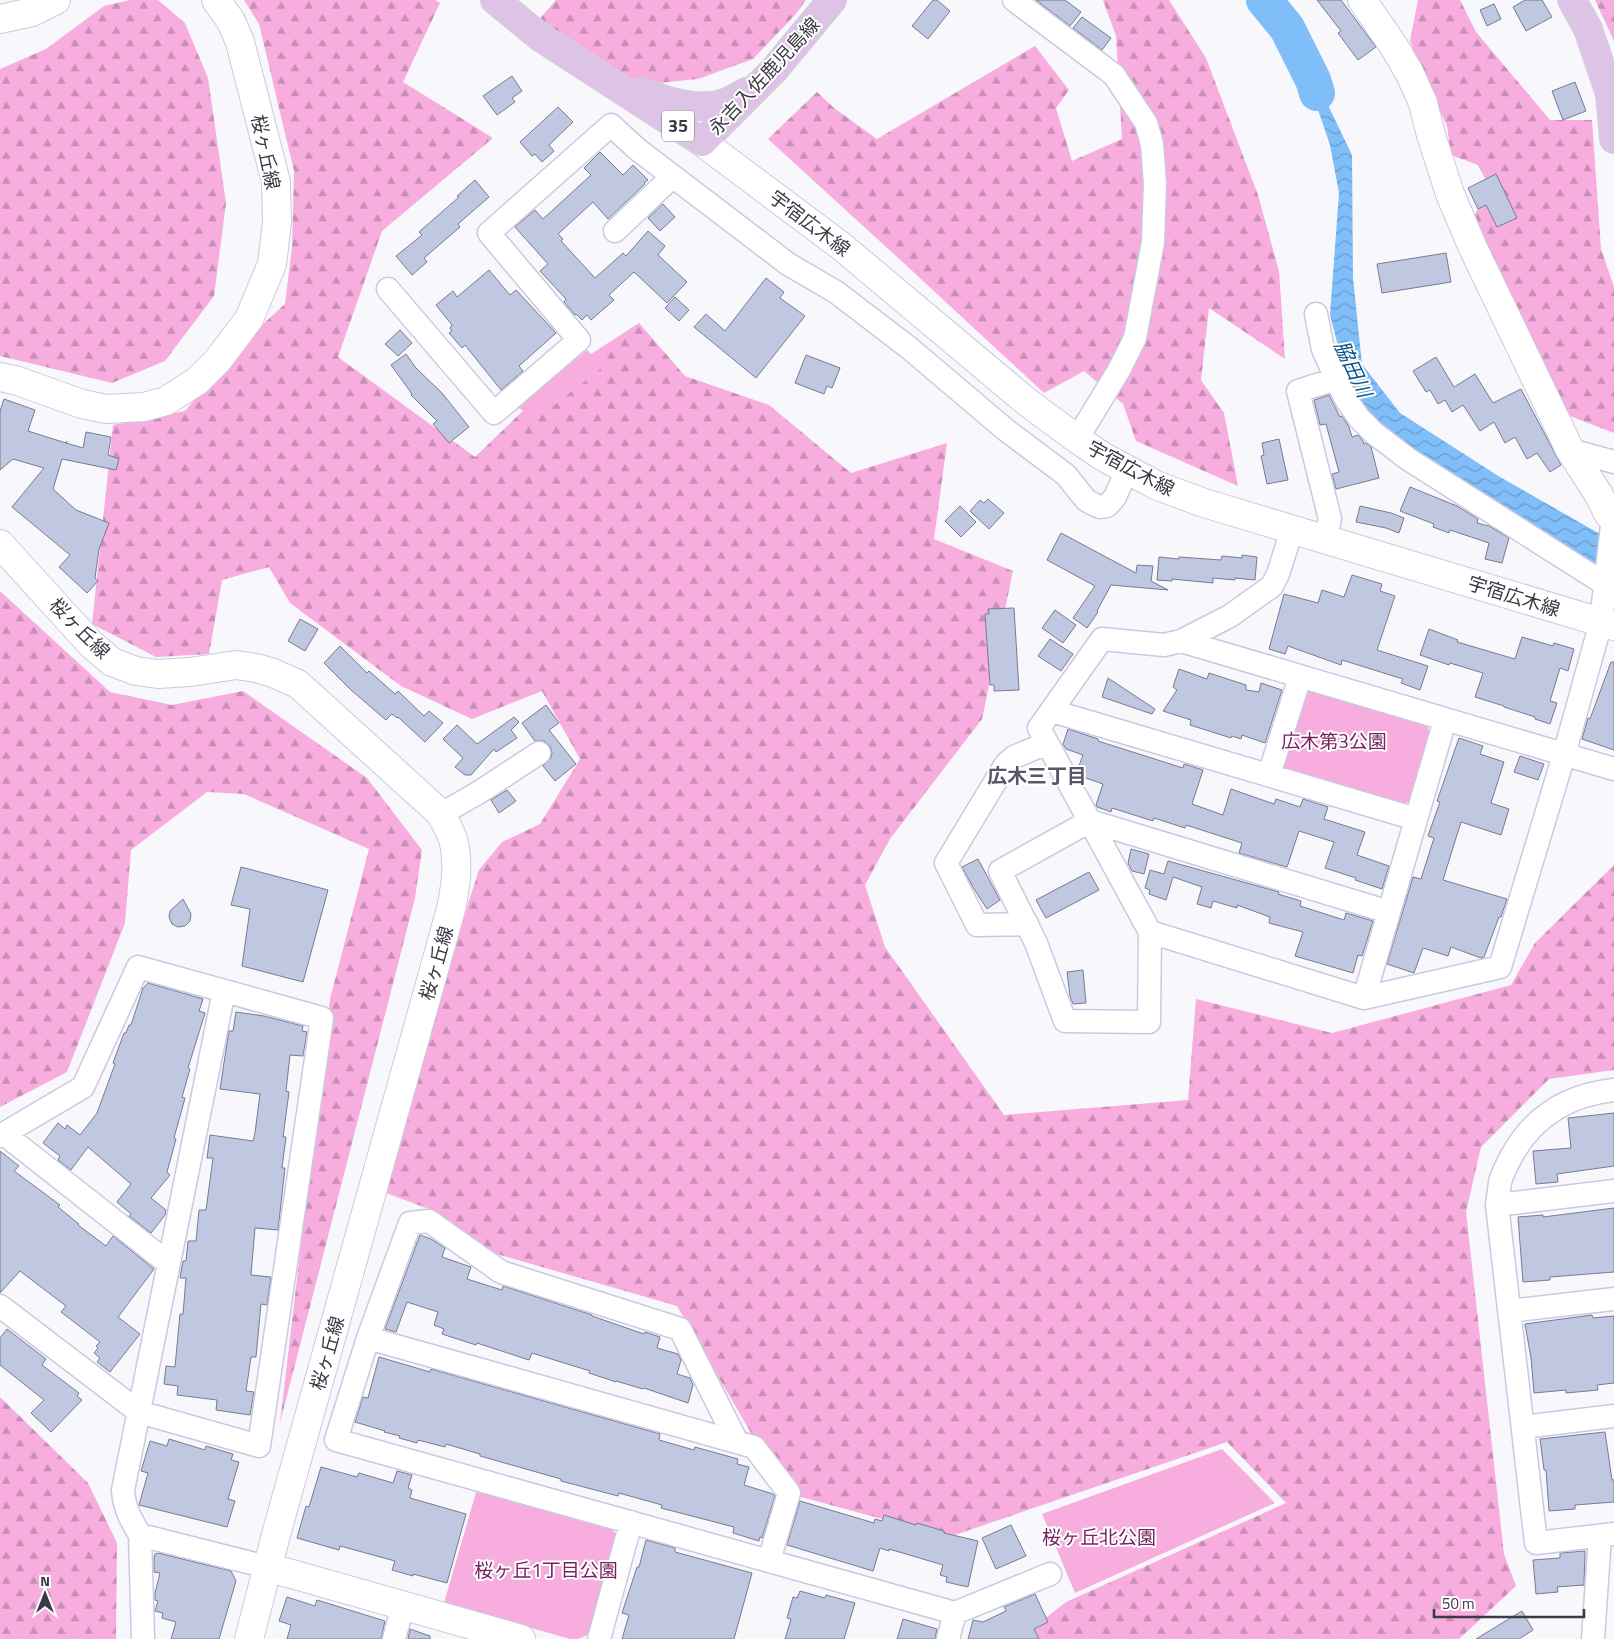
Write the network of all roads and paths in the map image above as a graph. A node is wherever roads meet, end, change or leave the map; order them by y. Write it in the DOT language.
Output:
graph roads {
  1 [pos="56,0"];
  2 [pos="216,0"];
  3 [pos="495,0"];
  4 [pos="832,0"];
  5 [pos="1014,0"];
  6 [pos="1362,0"];
  7 [pos="1572,0"];
  8 [pos="0,19"];
  9 [pos="602,78"];
  10 [pos="758,87"];
  11 [pos="1614,139"];
  12 [pos="702,142"];
  13 [pos="672,177"];
  14 [pos="615,231"];
  15 [pos="388,289"];
  16 [pos="1316,314"];
  17 [pos="0,377"];
  18 [pos="1336,380"];
  19 [pos="1077,439"];
  20 [pos="1570,450"];
  21 [pos="1614,462"];
  22 [pos="1127,470"];
  23 [pos="1611,526"];
  24 [pos="1292,530"];
  25 [pos="1325,540"];
  26 [pos="0,544"];
  27 [pos="1605,581"];
  28 [pos="1608,624"];
  29 [pos="1181,641"];
  30 [pos="1300,677"];
  31 [pos="1052,711"];
  32 [pos="1445,720"];
  33 [pos="1047,743"];
  34 [pos="538,753"];
  35 [pos="1564,755"];
  36 [pos="1614,769"];
  37 [pos="1269,775"];
  38 [pos="441,814"];
  39 [pos="1416,819"];
  40 [pos="1090,821"];
  41 [pos="1389,912"];
  42 [pos="1027,924"];
  43 [pos="1150,932"];
  44 [pos="224,991"];
  45 [pos="1364,998"];
  46 [pos="1614,1090"];
  47 [pos="2,1135"];
  48 [pos="1614,1191"];
  49 [pos="1497,1205"];
  50 [pos="168,1262"];
  51 [pos="1614,1298"];
  52 [pos="0,1306"];
  53 [pos="1509,1311"];
  54 [pos="368,1338"];
  55 [pos="139,1412"];
  56 [pos="1614,1416"];
  57 [pos="1523,1427"];
  58 [pos="738,1442"];
  59 [pos="631,1522"];
  60 [pos="140,1535"];
  61 [pos="1607,1535"];
  62 [pos="769,1561"];
  63 [pos="267,1567"];
  64 [pos="1050,1574"];
  65 [pos="403,1605"];
  66 [pos="955,1613"];
  67 [pos="143,1639"];
  68 [pos="249,1639"];
  69 [pos="394,1639"];
  70 [pos="521,1639"];
  71 [pos="599,1639"];
  72 [pos="948,1639"];
  73 [pos="1593,1639"];
  1 -- 8 [label="street"];
  2 -- 17 [label="street, 桜ヶ丘線"];
  3 -- 9 [label="main road, 永吉入佐鹿児島線 / 35"];
  4 -- 10 [label="main road, 永吉入佐鹿児島線 / 35"];
  5 -- 19 [label="street"];
  6 -- 20 [label="street"];
  7 -- 11 [label="main road"];
  9 -- 10 [label="main road"];
  9 -- 12 [label="main road, 永吉入佐鹿児島線 / 35"];
  10 -- 12 [label="main road, 永吉入佐鹿児島線 / 35"];
  12 -- 19 [label="street, 宇宿広木線"];
  13 -- 14 [label="street"];
  13 -- 15 [label="street"];
  13 -- 22 [label="street"];
  16 -- 18 [label="street"];
  18 -- 25 [label="street"];
  18 -- 27 [label="street"];
  19 -- 22 [label="street, 宇宿広木線"];
  20 -- 21 [label="street"];
  20 -- 23 [label="street"];
  22 -- 24 [label="street, 宇宿広木線"];
  23 -- 27 [label="street"];
  24 -- 25 [label="street, 宇宿広木線"];
  24 -- 29 [label="street"];
  25 -- 28 [label="street, 宇宿広木線"];
  26 -- 38 [label="street, 桜ヶ丘線"];
  27 -- 28 [label="street"];
  28 -- 35 [label="street"];
  29 -- 30 [label="street"];
  29 -- 31 [label="street"];
  30 -- 32 [label="street"];
  30 -- 37 [label="street"];
  31 -- 33 [label="street"];
  31 -- 37 [label="street"];
  32 -- 35 [label="street"];
  32 -- 39 [label="street"];
  33 -- 40 [label="street"];
  33 -- 42 [label="street"];
  34 -- 38 [label="street"];
  35 -- 36 [label="street"];
  35 -- 45 [label="street"];
  37 -- 39 [label="street"];
  38 -- 63 [label="street, 桜ヶ丘線"];
  39 -- 41 [label="street"];
  40 -- 41 [label="street"];
  40 -- 42 [label="street"];
  40 -- 43 [label="street"];
  41 -- 45 [label="street"];
  42 -- 43 [label="street"];
  43 -- 45 [label="street"];
  44 -- 47 [label="street"];
  44 -- 50 [label="street"];
  44 -- 55 [label="street"];
  46 -- 49 [label="street"];
  47 -- 50 [label="street"];
  48 -- 49 [label="street"];
  49 -- 53 [label="street"];
  50 -- 55 [label="street"];
  51 -- 53 [label="street"];
  52 -- 55 [label="street"];
  53 -- 57 [label="street"];
  54 -- 58 [label="street"];
  54 -- 58 [label="street"];
  54 -- 59 [label="street"];
  55 -- 60 [label="street"];
  56 -- 57 [label="street"];
  57 -- 61 [label="street"];
  58 -- 62 [label="street"];
  59 -- 62 [label="street"];
  59 -- 71 [label="street"];
  60 -- 63 [label="street"];
  60 -- 67 [label="street"];
  61 -- 73 [label="street"];
  62 -- 66 [label="street"];
  63 -- 65 [label="street"];
  63 -- 68 [label="street, 桜ヶ丘線"];
  64 -- 66 [label="street"];
  65 -- 69 [label="street"];
  65 -- 70 [label="street"];
  66 -- 72 [label="street"];
}
